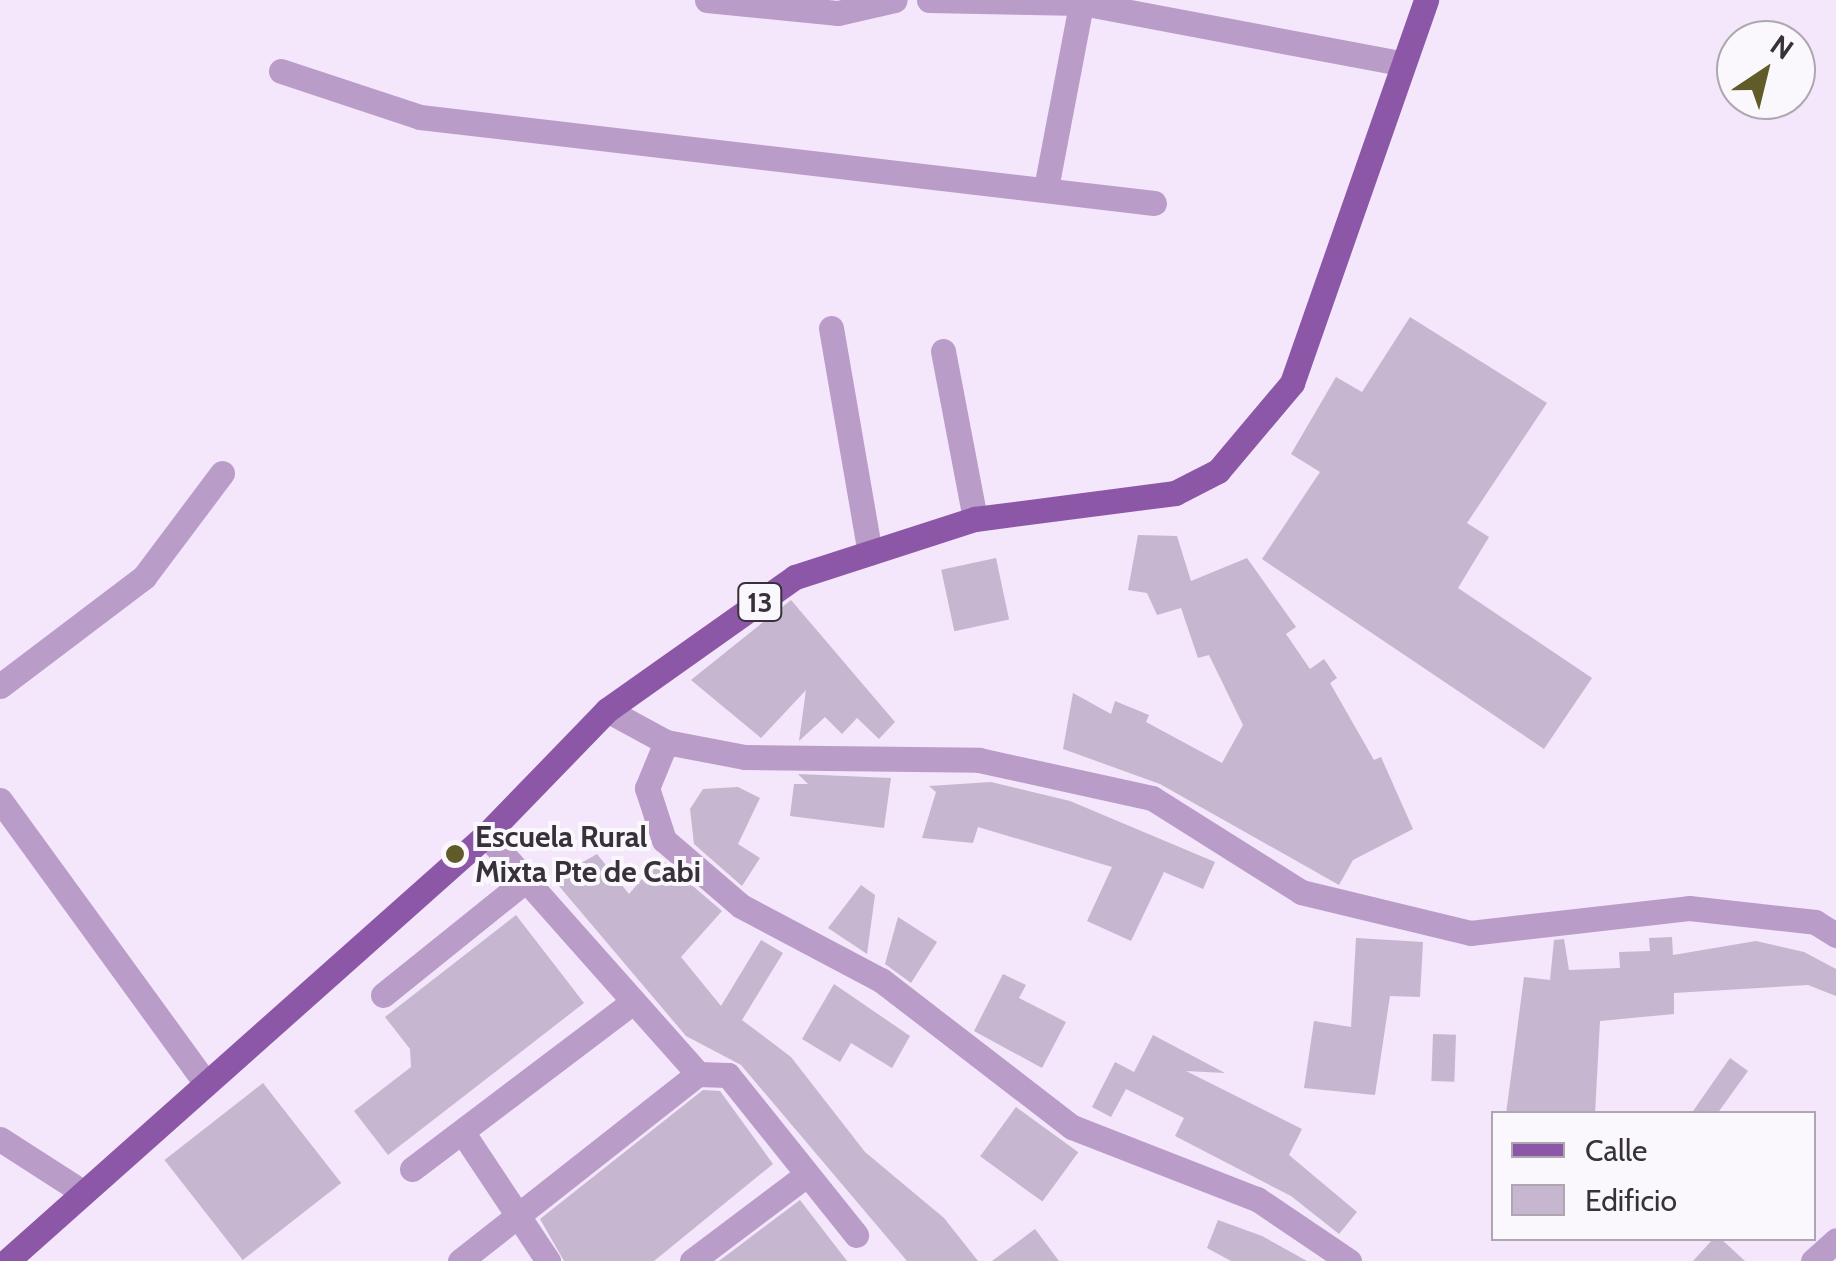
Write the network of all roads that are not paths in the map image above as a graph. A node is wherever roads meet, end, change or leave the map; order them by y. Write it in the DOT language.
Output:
graph roads {
  1 [pos="706,0"];
  2 [pos="895,0"];
  3 [pos="929,0"];
  4 [pos="1426,0"];
  5 [pos="1082,2"];
  6 [pos="1401,63"];
  7 [pos="281,71"];
  8 [pos="1046,188"];
  9 [pos="1154,202"];
  10 [pos="830,328"];
  11 [pos="943,352"];
  12 [pos="222,473"];
  13 [pos="975,520"];
  14 [pos="870,553"];
  15 [pos="0,686"];
  16 [pos="607,710"];
  17 [pos="666,742"];
  18 [pos="0,800"];
  19 [pos="486,834"];
  20 [pos="525,881"];
  21 [pos="1836,935"];
  22 [pos="383,996"];
  23 [pos="630,1004"];
  24 [pos="698,1074"];
  25 [pos="204,1080"];
  26 [pos="463,1134"];
  27 [pos="0,1140"];
  28 [pos="412,1168"];
  29 [pos="805,1176"];
  30 [pos="78,1190"];
  31 [pos="513,1217"];
  32 [pos="856,1235"];
  33 [pos="1836,1240"];
  34 [pos="7,1261"];
  35 [pos="460,1261"];
  36 [pos="548,1261"];
  37 [pos="692,1261"];
  38 [pos="1349,1261"];
  39 [pos="1813,1261"];
  1 -- 2 [label="street"];
  3 -- 5 [label="street"];
  4 -- 6 [label="main road, 13"];
  5 -- 6 [label="street"];
  5 -- 8 [label="street"];
  6 -- 13 [label="main road, 13"];
  7 -- 8 [label="street"];
  8 -- 9 [label="street"];
  10 -- 14 [label="street"];
  11 -- 13 [label="street"];
  12 -- 15 [label="street"];
  13 -- 14 [label="main road, 13"];
  14 -- 16 [label="main road, 13"];
  16 -- 17 [label="street"];
  16 -- 19 [label="main road, 13"];
  17 -- 21 [label="street"];
  17 -- 38 [label="street"];
  18 -- 25 [label="street"];
  19 -- 20 [label="street"];
  19 -- 25 [label="main road, 13"];
  20 -- 22 [label="street"];
  20 -- 23 [label="street"];
  23 -- 24 [label="street"];
  23 -- 26 [label="street"];
  24 -- 29 [label="street"];
  24 -- 31 [label="street"];
  25 -- 30 [label="main road, 13"];
  26 -- 28 [label="street"];
  26 -- 31 [label="street"];
  27 -- 30 [label="street"];
  29 -- 32 [label="street"];
  29 -- 37 [label="street"];
  30 -- 34 [label="main road, 13"];
  31 -- 35 [label="street"];
  31 -- 36 [label="street"];
  33 -- 39 [label="street"];
}
